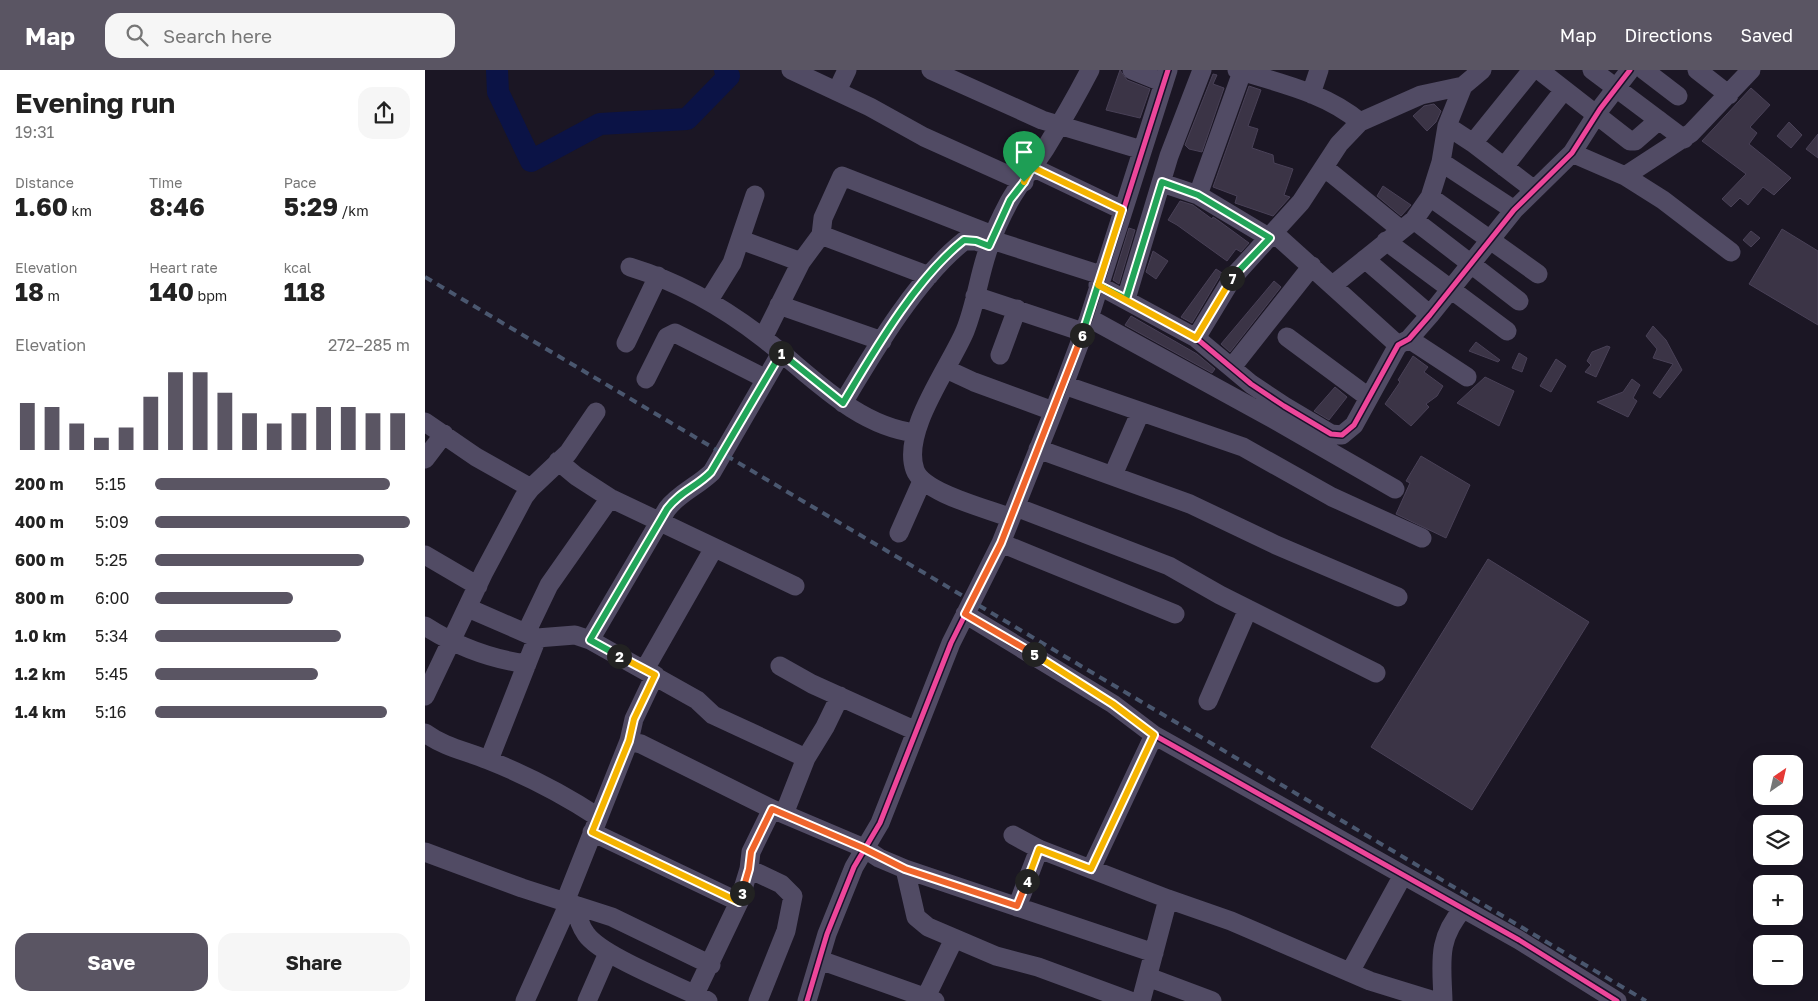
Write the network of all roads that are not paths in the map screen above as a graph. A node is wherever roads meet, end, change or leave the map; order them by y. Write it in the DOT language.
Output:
graph roads {
  1 [pos="791,70"];
  2 [pos="847,70"];
  3 [pos="931,70"];
  4 [pos="1090,70"];
  5 [pos="1132,70"];
  6 [pos="1201,70"];
  7 [pos="1319,70"];
  8 [pos="1482,70"];
  9 [pos="1532,70"];
  10 [pos="1539,70"];
  11 [pos="1593,70"];
  12 [pos="1629,70"];
  13 [pos="1644,70"];
  14 [pos="1697,70"];
  15 [pos="1751,70"];
  16 [pos="1240,71"];
  17 [pos="1166,76"];
  18 [pos="1463,86"];
  19 [pos="1616,88"];
  20 [pos="1564,90"];
  21 [pos="837,91"];
  22 [pos="1311,94"];
  23 [pos="1729,95"];
  24 [pos="1678,96"];
  25 [pos="1596,116"];
  26 [pos="1659,120"];
  27 [pos="1360,122"];
  28 [pos="1059,126"];
  29 [pos="1447,126"];
  30 [pos="1684,139"];
  31 [pos="1473,143"];
  32 [pos="1142,150"];
  33 [pos="1572,153"];
  34 [pos="1441,162"];
  35 [pos="1504,167"];
  36 [pos="1325,168"];
  37 [pos="1028,174"];
  38 [pos="1625,176"];
  39 [pos="1162,182"];
  40 [pos="1533,189"];
  41 [pos="755,195"];
  42 [pos="1198,195"];
  43 [pos="1430,197"];
  44 [pos="1122,210"];
  45 [pos="1514,210"];
  46 [pos="1400,230"];
  47 [pos="821,235"];
  48 [pos="1272,235"];
  49 [pos="1492,239"];
  50 [pos="741,240"];
  51 [pos="991,240"];
  52 [pos="1731,252"];
  53 [pos="1365,259"];
  54 [pos="801,262"];
  55 [pos="1470,265"];
  56 [pos="1312,266"];
  57 [pos="630,267"];
  58 [pos="1538,274"];
  59 [pos="658,276"];
  60 [pos="929,276"];
  61 [pos="1100,280"];
  62 [pos="1333,285"];
  63 [pos="1450,290"];
  64 [pos="975,296"];
  65 [pos="1126,299"];
  66 [pos="709,300"];
  67 [pos="1519,301"];
  68 [pos="779,305"];
  69 [pos="1017,310"];
  70 [pos="1430,315"];
  71 [pos="1086,325"];
  72 [pos="1507,331"];
  73 [pos="1287,337"];
  74 [pos="763,338"];
  75 [pos="1196,338"];
  76 [pos="881,341"];
  77 [pos="1403,342"];
  78 [pos="626,343"];
  79 [pos="781,353"];
  80 [pos="1000,355"];
  81 [pos="1232,366"];
  82 [pos="946,369"];
  83 [pos="1467,377"];
  84 [pos="646,379"];
  85 [pos="766,379"];
  86 [pos="1064,385"];
  87 [pos="1368,397"];
  88 [pos="843,403"];
  89 [pos="1053,411"];
  90 [pos="596,412"];
  91 [pos="1140,413"];
  92 [pos="425,422"];
  93 [pos="916,433"];
  94 [pos="445,434"];
  95 [pos="1038,449"];
  96 [pos="425,459"];
  97 [pos="558,461"];
  98 [pos="1113,475"];
  99 [pos="922,481"];
  100 [pos="531,488"];
  101 [pos="1395,489"];
  102 [pos="610,498"];
  103 [pos="1014,512"];
  104 [pos="659,522"];
  105 [pos="899,533"];
  106 [pos="1422,538"];
  107 [pos="1001,543"];
  108 [pos="714,548"];
  109 [pos="425,555"];
  110 [pos="478,586"];
  111 [pos="795,586"];
  112 [pos="1398,597"];
  113 [pos="468,608"];
  114 [pos="1248,609"];
  115 [pos="965,614"];
  116 [pos="1175,614"];
  117 [pos="425,626"];
  118 [pos="532,636"];
  119 [pos="590,640"];
  120 [pos="452,642"];
  121 [pos="527,664"];
  122 [pos="780,666"];
  123 [pos="650,672"];
  124 [pos="1375,673"];
  125 [pos="425,696"];
  126 [pos="840,696"];
  127 [pos="1208,701"];
  128 [pos="916,731"];
  129 [pos="425,733"];
  130 [pos="1154,735"];
  131 [pos="629,741"];
  132 [pos="806,758"];
  133 [pos="489,760"];
  134 [pos="778,812"];
  135 [pos="595,824"];
  136 [pos="1013,835"];
  137 [pos="863,848"];
  138 [pos="1039,849"];
  139 [pos="425,852"];
  140 [pos="749,869"];
  141 [pos="905,869"];
  142 [pos="1091,869"];
  143 [pos="1403,875"];
  144 [pos="1168,900"];
  145 [pos="739,902"];
  146 [pos="570,904"];
  147 [pos="1017,906"];
  148 [pos="1463,909"];
  149 [pos="954,939"];
  150 [pos="609,953"];
  151 [pos="1154,953"];
  152 [pos="819,960"];
  153 [pos="711,964"];
  154 [pos="1350,972"];
  155 [pos="1148,978"];
  156 [pos="702,998"];
  157 [pos="930,999"];
  158 [pos="525,1001"];
  159 [pos="587,1001"];
  160 [pos="758,1001"];
  161 [pos="807,1001"];
  162 [pos="1130,1001"];
  163 [pos="1141,1001"];
  164 [pos="1212,1001"];
  165 [pos="1435,1001"];
  166 [pos="1443,1001"];
  167 [pos="1617,1001"];
  1 -- 21 [label="street"];
  2 -- 21 [label="street"];
  3 -- 28 [label="street"];
  4 -- 28 [label="street"];
  5 -- 17 [label="street"];
  6 -- 39 [label="street"];
  7 -- 22 [label="street"];
  8 -- 18 [label="street"];
  9 -- 31 [label="street"];
  10 -- 20 [label="street"];
  11 -- 19 [label="street"];
  12 -- 19 [label="street"];
  13 -- 24 [label="street"];
  14 -- 23 [label="street"];
  15 -- 23 [label="street"];
  16 -- 22 [label="street"];
  16 -- 42 [label="street"];
  17 -- 32 [label="street"];
  18 -- 27 [label="street"];
  18 -- 29 [label="street"];
  19 -- 25 [label="street"];
  19 -- 26 [label="street"];
  20 -- 25 [label="street"];
  20 -- 35 [label="street"];
  21 -- 37 [label="street"];
  22 -- 27 [label="street"];
  23 -- 30 [label="street"];
  25 -- 26 [label="street"];
  25 -- 33 [label="street"];
  26 -- 30 [label="street"];
  27 -- 36 [label="street"];
  28 -- 32 [label="street"];
  28 -- 37 [label="street"];
  29 -- 31 [label="street"];
  29 -- 34 [label="street"];
  30 -- 38 [label="street"];
  31 -- 35 [label="street"];
  32 -- 44 [label="street"];
  33 -- 38 [label="street"];
  33 -- 40 [label="street"];
  34 -- 43 [label="street"];
  34 -- 45 [label="street"];
  35 -- 40 [label="street"];
  36 -- 46 [label="street"];
  36 -- 48 [label="street"];
  37 -- 44 [label="street"];
  37 -- 51 [label="street"];
  38 -- 52 [label="street"];
  39 -- 42 [label="street"];
  39 -- 65 [label="street"];
  40 -- 45 [label="street"];
  41 -- 50 [label="street"];
  42 -- 48 [label="street"];
  43 -- 46 [label="street"];
  43 -- 49 [label="street"];
  44 -- 61 [label="street"];
  45 -- 49 [label="street"];
  46 -- 53 [label="street"];
  46 -- 55 [label="street"];
  46 -- 63 [label="street"];
  47 -- 51 [label="street"];
  47 -- 54 [label="street"];
  47 -- 60 [label="street"];
  48 -- 56 [label="street"];
  48 -- 75 [label="street"];
  49 -- 55 [label="street"];
  49 -- 58 [label="street"];
  50 -- 54 [label="street"];
  50 -- 66 [label="street"];
  51 -- 60 [label="street"];
  51 -- 61 [label="street"];
  51 -- 64 [label="street"];
  53 -- 62 [label="street"];
  53 -- 70 [label="street"];
  54 -- 68 [label="street"];
  55 -- 63 [label="street"];
  55 -- 67 [label="street"];
  56 -- 62 [label="street"];
  56 -- 81 [label="street"];
  57 -- 59 [label="street"];
  59 -- 66 [label="street"];
  59 -- 78 [label="street"];
  60 -- 76 [label="street"];
  61 -- 65 [label="street"];
  61 -- 71 [label="street"];
  62 -- 77 [label="street"];
  63 -- 70 [label="street"];
  63 -- 72 [label="street"];
  64 -- 69 [label="street"];
  64 -- 82 [label="street"];
  65 -- 75 [label="street"];
  66 -- 74 [label="street"];
  68 -- 74 [label="street"];
  68 -- 76 [label="street"];
  69 -- 71 [label="street"];
  69 -- 80 [label="street"];
  70 -- 77 [label="street"];
  71 -- 86 [label="street"];
  71 -- 101 [label="street"];
  73 -- 87 [label="street"];
  74 -- 79 [label="street"];
  75 -- 81 [label="street"];
  76 -- 88 [label="street"];
  77 -- 83 [label="street"];
  77 -- 87 [label="street"];
  79 -- 85 [label="street"];
  79 -- 88 [label="street"];
  81 -- 87 [label="street"];
  82 -- 89 [label="street"];
  82 -- 93 [label="street"];
  84 -- 85 [label="street"];
  85 -- 104 [label="street"];
  86 -- 89 [label="street"];
  86 -- 91 [label="street"];
  88 -- 93 [label="street"];
  89 -- 95 [label="street"];
  90 -- 97 [label="street"];
  91 -- 98 [label="street"];
  91 -- 106 [label="street"];
  92 -- 94 [label="street"];
  93 -- 99 [label="street"];
  94 -- 96 [label="street"];
  94 -- 100 [label="street"];
  95 -- 98 [label="street"];
  95 -- 103 [label="street"];
  97 -- 100 [label="street"];
  97 -- 102 [label="street"];
  98 -- 112 [label="street"];
  99 -- 103 [label="street"];
  99 -- 105 [label="street"];
  100 -- 110 [label="street"];
  102 -- 104 [label="street"];
  102 -- 118 [label="street"];
  103 -- 107 [label="street"];
  103 -- 114 [label="street"];
  104 -- 108 [label="street"];
  104 -- 119 [label="street"];
  107 -- 115 [label="street"];
  107 -- 116 [label="street"];
  108 -- 111 [label="street"];
  108 -- 123 [label="street"];
  109 -- 110 [label="street"];
  110 -- 113 [label="street"];
  113 -- 118 [label="street"];
  113 -- 120 [label="street"];
  114 -- 124 [label="street"];
  114 -- 127 [label="street"];
  115 -- 128 [label="street"];
  115 -- 130 [label="street"];
  117 -- 120 [label="street"];
  118 -- 119 [label="street"];
  118 -- 121 [label="street"];
  119 -- 123 [label="street"];
  120 -- 121 [label="street"];
  120 -- 125 [label="street"];
  121 -- 133 [label="street"];
  122 -- 126 [label="street"];
  123 -- 131 [label="street"];
  123 -- 132 [label="street"];
  126 -- 128 [label="street"];
  126 -- 132 [label="street"];
  128 -- 137 [label="street"];
  129 -- 133 [label="street"];
  130 -- 142 [label="street"];
  130 -- 143 [label="street"];
  131 -- 134 [label="street"];
  131 -- 135 [label="street"];
  132 -- 134 [label="street"];
  133 -- 135 [label="street"];
  134 -- 137 [label="street"];
  134 -- 140 [label="street"];
  135 -- 145 [label="street"];
  135 -- 146 [label="street"];
  136 -- 138 [label="street"];
  137 -- 141 [label="street"];
  137 -- 152 [label="street"];
  138 -- 142 [label="street"];
  138 -- 147 [label="street"];
  139 -- 146 [label="street"];
  140 -- 145 [label="street"];
  140 -- 160 [label="street"];
  141 -- 147 [label="street"];
  141 -- 149 [label="street"];
  142 -- 144 [label="street"];
  143 -- 148 [label="street"];
  143 -- 154 [label="street"];
  144 -- 151 [label="street"];
  144 -- 154 [label="street"];
  145 -- 153 [label="street"];
  146 -- 150 [label="street"];
  146 -- 153 [label="street"];
  146 -- 158 [label="street"];
  147 -- 151 [label="street"];
  148 -- 166 [label="street"];
  148 -- 167 [label="street"];
  149 -- 157 [label="street"];
  149 -- 162 [label="street"];
  150 -- 156 [label="street"];
  150 -- 159 [label="street"];
  151 -- 155 [label="street"];
  152 -- 157 [label="street"];
  152 -- 161 [label="street"];
  153 -- 156 [label="street"];
  154 -- 165 [label="street"];
  155 -- 163 [label="street"];
  155 -- 164 [label="street"];
}
